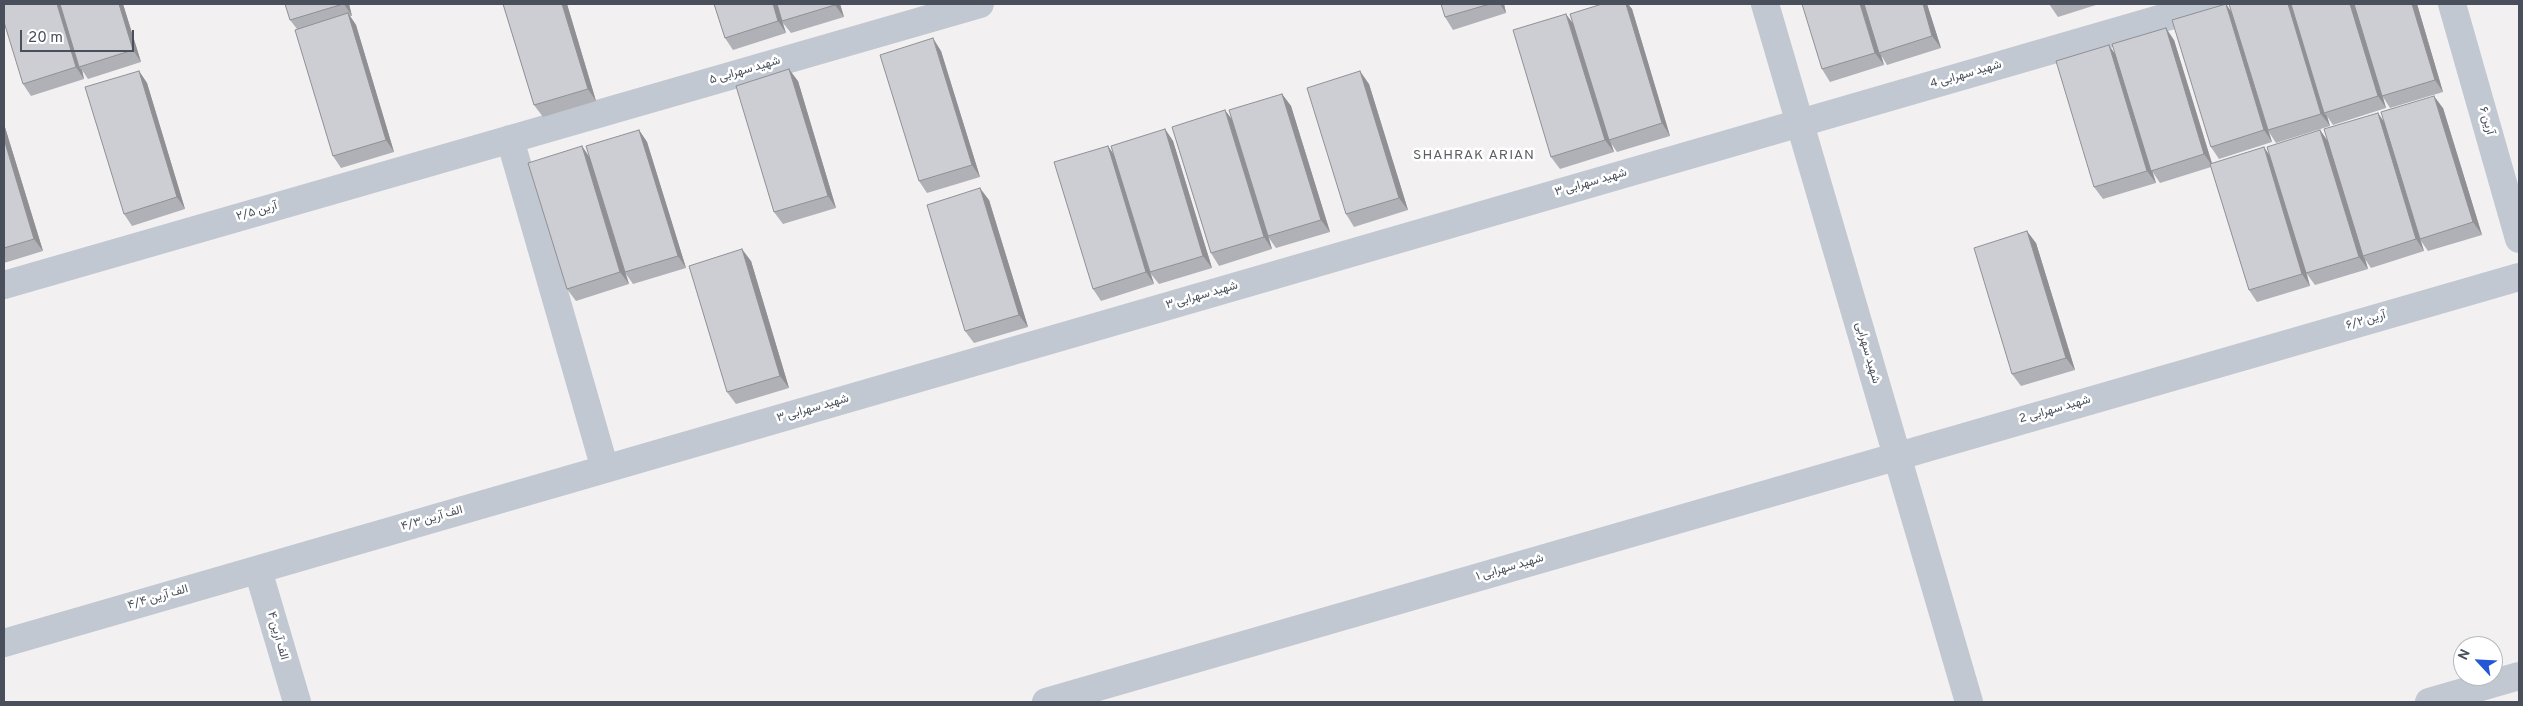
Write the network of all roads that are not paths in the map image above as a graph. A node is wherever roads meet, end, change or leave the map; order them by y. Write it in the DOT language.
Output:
graph roads {
  1 [pos="980,4"];
  2 [pos="1765,4"];
  3 [pos="2211,4"];
  4 [pos="2452,4"];
  5 [pos="1800,123"];
  6 [pos="510,139"];
  7 [pos="2519,239"];
  8 [pos="2519,276"];
  9 [pos="4,285"];
  10 [pos="2213,365"];
  11 [pos="1897,456"];
  12 [pos="605,469"];
  13 [pos="258,570"];
  14 [pos="4,643"];
  15 [pos="2519,676"];
  16 [pos="2447,700"];
  17 [pos="297,702"];
  18 [pos="1046,702"];
  19 [pos="1969,702"];
  1 -- 6 [label="street, شهید سهرابی ۵"];
  2 -- 5 [label="street, شهید سهرابی"];
  3 -- 5 [label="street, شهید سهرابی 4"];
  4 -- 7 [label="street, ۶ آرین"];
  5 -- 11 [label="street, شهید سهرابی"];
  5 -- 12 [label="street, شهید سهرابی ۳"];
  6 -- 9 [label="street, ۲/۵ آرین"];
  6 -- 12 [label="street"];
  8 -- 10 [label="street, ۶/۲ آرین"];
  10 -- 11 [label="street, شهید سهرابی 2"];
  11 -- 18 [label="street, شهید سهرابی ۱"];
  11 -- 19 [label="street, شهید سهرابی"];
  12 -- 13 [label="street, ۴/۳ الف آرین"];
  13 -- 14 [label="street, ۴/۴ الف آرین"];
  13 -- 17 [label="street, ۴ الف آرین"];
  15 -- 16 [label="street"];
}
